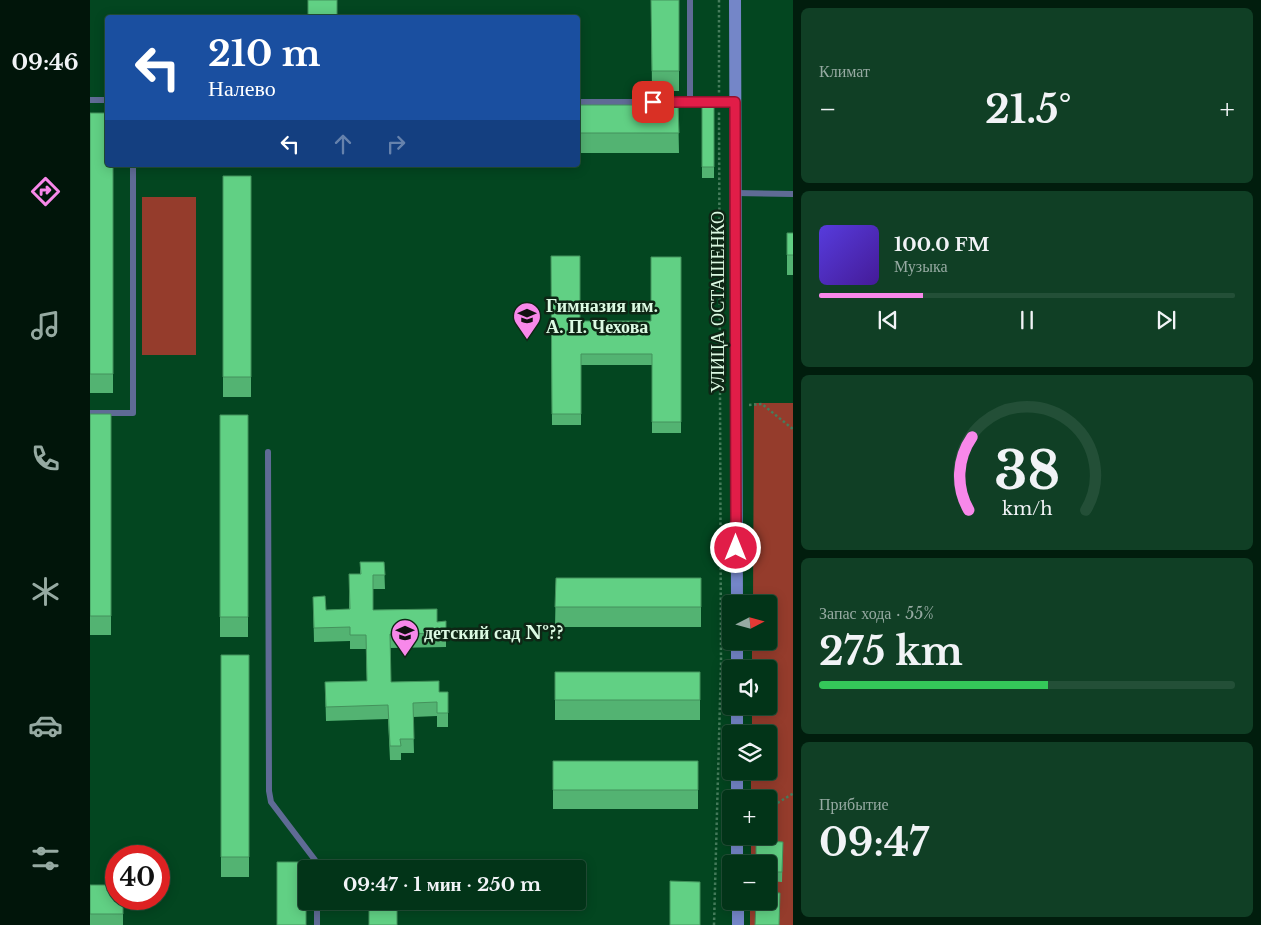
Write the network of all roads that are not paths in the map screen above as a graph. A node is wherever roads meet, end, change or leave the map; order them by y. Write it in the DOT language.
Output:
graph roads {
  1 [pos="690,0"];
  2 [pos="735,0"];
  3 [pos="90,100"];
  4 [pos="105,100"];
  5 [pos="580,102"];
  6 [pos="690,102"];
  7 [pos="735,102"];
  8 [pos="133,167"];
  9 [pos="735,193"];
  10 [pos="793,194"];
  11 [pos="90,413"];
  12 [pos="268,452"];
  13 [pos="737,595"];
  14 [pos="315,860"];
  15 [pos="317,910"];
  16 [pos="738,910"];
  17 [pos="317,925"];
  18 [pos="738,925"];
  1 -- 6 [label="lane"];
  2 -- 7 [label="street, УЛИЦА ОСТАШЕНКО"];
  3 -- 4 [label="lane"];
  5 -- 6 [label="lane"];
  6 -- 7 [label="lane"];
  7 -- 9 [label="street, УЛИЦА ОСТАШЕНКО"];
  8 -- 11 [label="lane"];
  9 -- 10 [label="lane"];
  9 -- 13 [label="street, УЛИЦА ОСТАШЕНКО"];
  12 -- 14 [label="lane"];
  15 -- 17 [label="lane"];
  16 -- 18 [label="street"];
}
